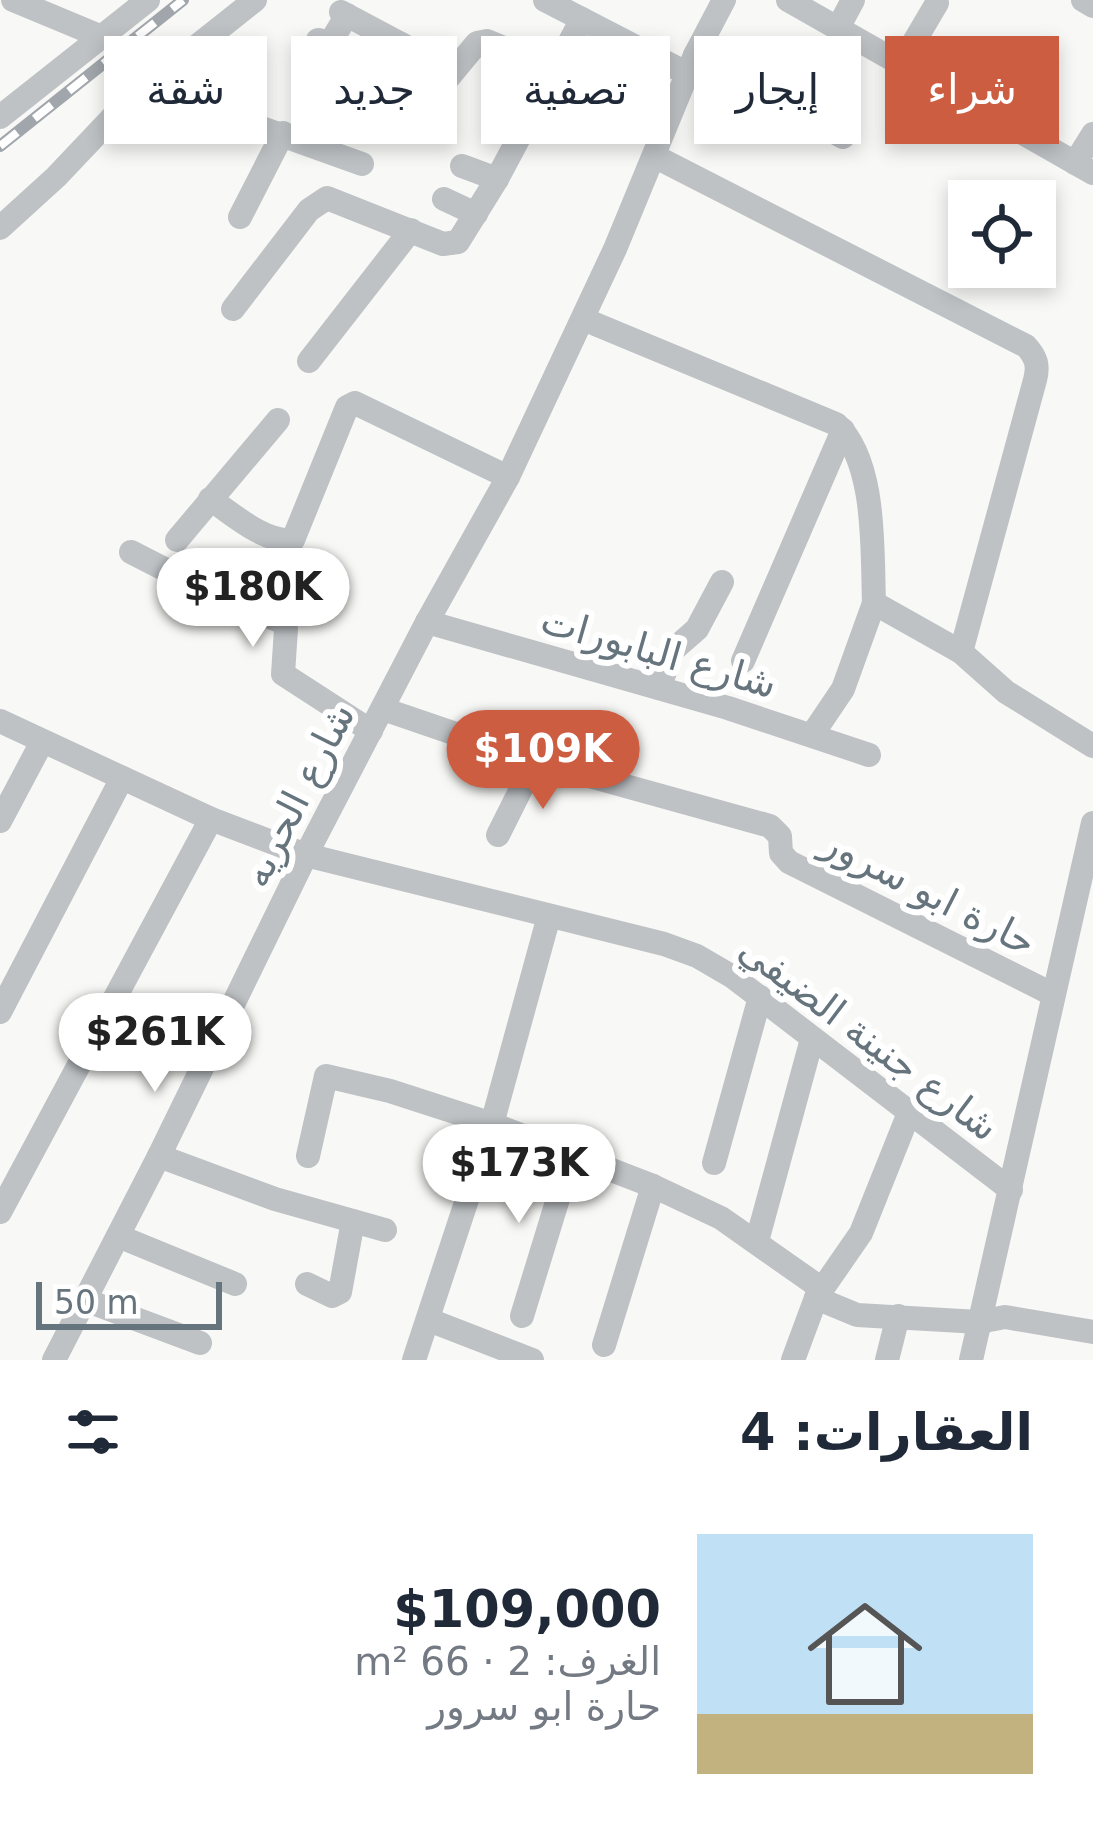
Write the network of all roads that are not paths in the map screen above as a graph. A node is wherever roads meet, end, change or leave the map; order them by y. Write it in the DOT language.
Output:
graph roads {
  1 [pos="13,0"];
  2 [pos="148,0"];
  3 [pos="255,0"];
  4 [pos="545,0"];
  5 [pos="724,0"];
  6 [pos="788,0"];
  7 [pos="853,0"];
  8 [pos="1082,0"];
  9 [pos="938,3"];
  10 [pos="1093,6"];
  11 [pos="582,19"];
  12 [pos="838,28"];
  13 [pos="209,36"];
  14 [pos="333,36"];
  15 [pos="386,36"];
  16 [pos="572,36"];
  17 [pos="918,36"];
  18 [pos="102,37"];
  19 [pos="481,42"];
  20 [pos="885,55"];
  21 [pos="691,64"];
  22 [pos="694,65"];
  23 [pos="457,66"];
  24 [pos="0,117"];
  25 [pos="104,127"];
  26 [pos="267,127"];
  27 [pos="284,133"];
  28 [pos="1093,134"];
  29 [pos="515,144"];
  30 [pos="1041,144"];
  31 [pos="654,156"];
  32 [pos="362,164"];
  33 [pos="462,166"];
  34 [pos="1084,168"];
  35 [pos="497,179"];
  36 [pos="444,199"];
  37 [pos="476,214"];
  38 [pos="240,217"];
  39 [pos="0,228"];
  40 [pos="411,230"];
  41 [pos="233,309"];
  42 [pos="583,319"];
  43 [pos="308,361"];
  44 [pos="278,420"];
  45 [pos="843,430"];
  46 [pos="508,477"];
  47 [pos="210,499"];
  48 [pos="177,540"];
  49 [pos="131,552"];
  50 [pos="722,582"];
  51 [pos="874,603"];
  52 [pos="427,622"];
  53 [pos="961,652"];
  54 [pos="743,661"];
  55 [pos="659,688"];
  56 [pos="377,720"];
  57 [pos="0,721"];
  58 [pos="812,736"];
  59 [pos="42,742"];
  60 [pos="1093,746"];
  61 [pos="869,755"];
  62 [pos="535,761"];
  63 [pos="122,778"];
  64 [pos="211,819"];
  65 [pos="0,821"];
  66 [pos="1093,823"];
  67 [pos="498,835"];
  68 [pos="306,855"];
  69 [pos="549,916"];
  70 [pos="1052,994"];
  71 [pos="760,997"];
  72 [pos="0,1012"];
  73 [pos="812,1040"];
  74 [pos="909,1113"];
  75 [pos="492,1124"];
  76 [pos="572,1154"];
  77 [pos="159,1156"];
  78 [pos="308,1156"];
  79 [pos="714,1163"];
  80 [pos="653,1186"];
  81 [pos="1011,1190"];
  82 [pos="0,1212"];
  83 [pos="353,1221"];
  84 [pos="385,1231"];
  85 [pos="118,1236"];
  86 [pos="757,1241"];
  87 [pos="235,1283"];
  88 [pos="307,1284"];
  89 [pos="819,1293"];
  90 [pos="85,1300"];
  91 [pos="522,1316"];
  92 [pos="898,1316"];
  93 [pos="429,1320"];
  94 [pos="980,1322"];
  95 [pos="1093,1333"];
  96 [pos="200,1343"];
  97 [pos="604,1346"];
  98 [pos="54,1360"];
  99 [pos="414,1360"];
  100 [pos="532,1360"];
  101 [pos="793,1360"];
  102 [pos="887,1360"];
  103 [pos="971,1360"];
  1 -- 18 [label="street"];
  2 -- 18 [label="street"];
  3 -- 13 [label="street"];
  4 -- 11 [label="street"];
  5 -- 21 [label="street, شارع الحريه"];
  6 -- 12 [label="street"];
  7 -- 12 [label="street"];
  8 -- 10 [label="street"];
  9 -- 17 [label="street"];
  11 -- 16 [label="street"];
  11 -- 21 [label="street"];
  12 -- 20 [label="street"];
  14 -- 15 [label="street"];
  18 -- 24 [label="street"];
  19 -- 23 [label="street"];
  21 -- 22 [label="street"];
  21 -- 31 [label="street, شارع الحريه"];
  25 -- 39 [label="street"];
  26 -- 27 [label="street"];
  27 -- 32 [label="street"];
  27 -- 38 [label="street"];
  28 -- 34 [label="street"];
  29 -- 35 [label="street"];
  30 -- 34 [label="street"];
  31 -- 42 [label="street, شارع الحريه"];
  31 -- 53 [label="street"];
  33 -- 35 [label="street"];
  35 -- 37 [label="street"];
  36 -- 37 [label="street"];
  37 -- 40 [label="street"];
  40 -- 41 [label="street"];
  40 -- 43 [label="street"];
  42 -- 45 [label="street"];
  42 -- 46 [label="street, شارع الحريه"];
  44 -- 47 [label="street"];
  45 -- 51 [label="street"];
  45 -- 54 [label="street"];
  46 -- 47 [label="street"];
  46 -- 52 [label="street, شارع الحريه"];
  47 -- 48 [label="street"];
  49 -- 56 [label="street, حارة ابو سرور"];
  50 -- 55 [label="street"];
  51 -- 53 [label="street"];
  51 -- 58 [label="street"];
  52 -- 55 [label="street, شارع البابورات"];
  52 -- 56 [label="street, شارع الحريه"];
  53 -- 60 [label="street"];
  55 -- 58 [label="street, شارع البابورات"];
  56 -- 62 [label="street, حارة ابو سرور"];
  56 -- 68 [label="street, شارع الحريه"];
  57 -- 59 [label="street, شارع جنينة الضيفي"];
  58 -- 61 [label="street, شارع البابورات"];
  59 -- 63 [label="street, شارع جنينة الضيفي"];
  59 -- 65 [label="street"];
  62 -- 67 [label="street"];
  62 -- 70 [label="street, حارة ابو سرور"];
  63 -- 64 [label="street, شارع جنينة الضيفي"];
  63 -- 72 [label="street"];
  64 -- 68 [label="street, شارع جنينة الضيفي"];
  64 -- 82 [label="street"];
  66 -- 70 [label="street"];
  68 -- 69 [label="street, شارع جنينة الضيفي"];
  68 -- 77 [label="street, شارع الحريه"];
  69 -- 71 [label="street, شارع جنينة الضيفي"];
  69 -- 75 [label="street"];
  70 -- 81 [label="street"];
  71 -- 73 [label="street, شارع جنينة الضيفي"];
  71 -- 79 [label="street"];
  73 -- 74 [label="street, شارع جنينة الضيفي"];
  73 -- 86 [label="street"];
  74 -- 81 [label="street, شارع جنينة الضيفي"];
  74 -- 89 [label="street"];
  75 -- 76 [label="street"];
  75 -- 78 [label="street"];
  75 -- 93 [label="street"];
  76 -- 80 [label="street"];
  76 -- 91 [label="street"];
  77 -- 83 [label="street"];
  77 -- 85 [label="street, شارع الحريه"];
  80 -- 86 [label="street"];
  80 -- 97 [label="street"];
  81 -- 94 [label="street"];
  83 -- 84 [label="street"];
  83 -- 88 [label="street"];
  85 -- 87 [label="street"];
  85 -- 90 [label="street, شارع الحريه"];
  86 -- 89 [label="street"];
  89 -- 92 [label="street"];
  89 -- 101 [label="street"];
  90 -- 96 [label="street"];
  90 -- 98 [label="street, شارع الحريه"];
  92 -- 94 [label="street"];
  92 -- 102 [label="street"];
  93 -- 99 [label="street"];
  93 -- 100 [label="street"];
  94 -- 95 [label="street"];
  94 -- 103 [label="street"];
}
